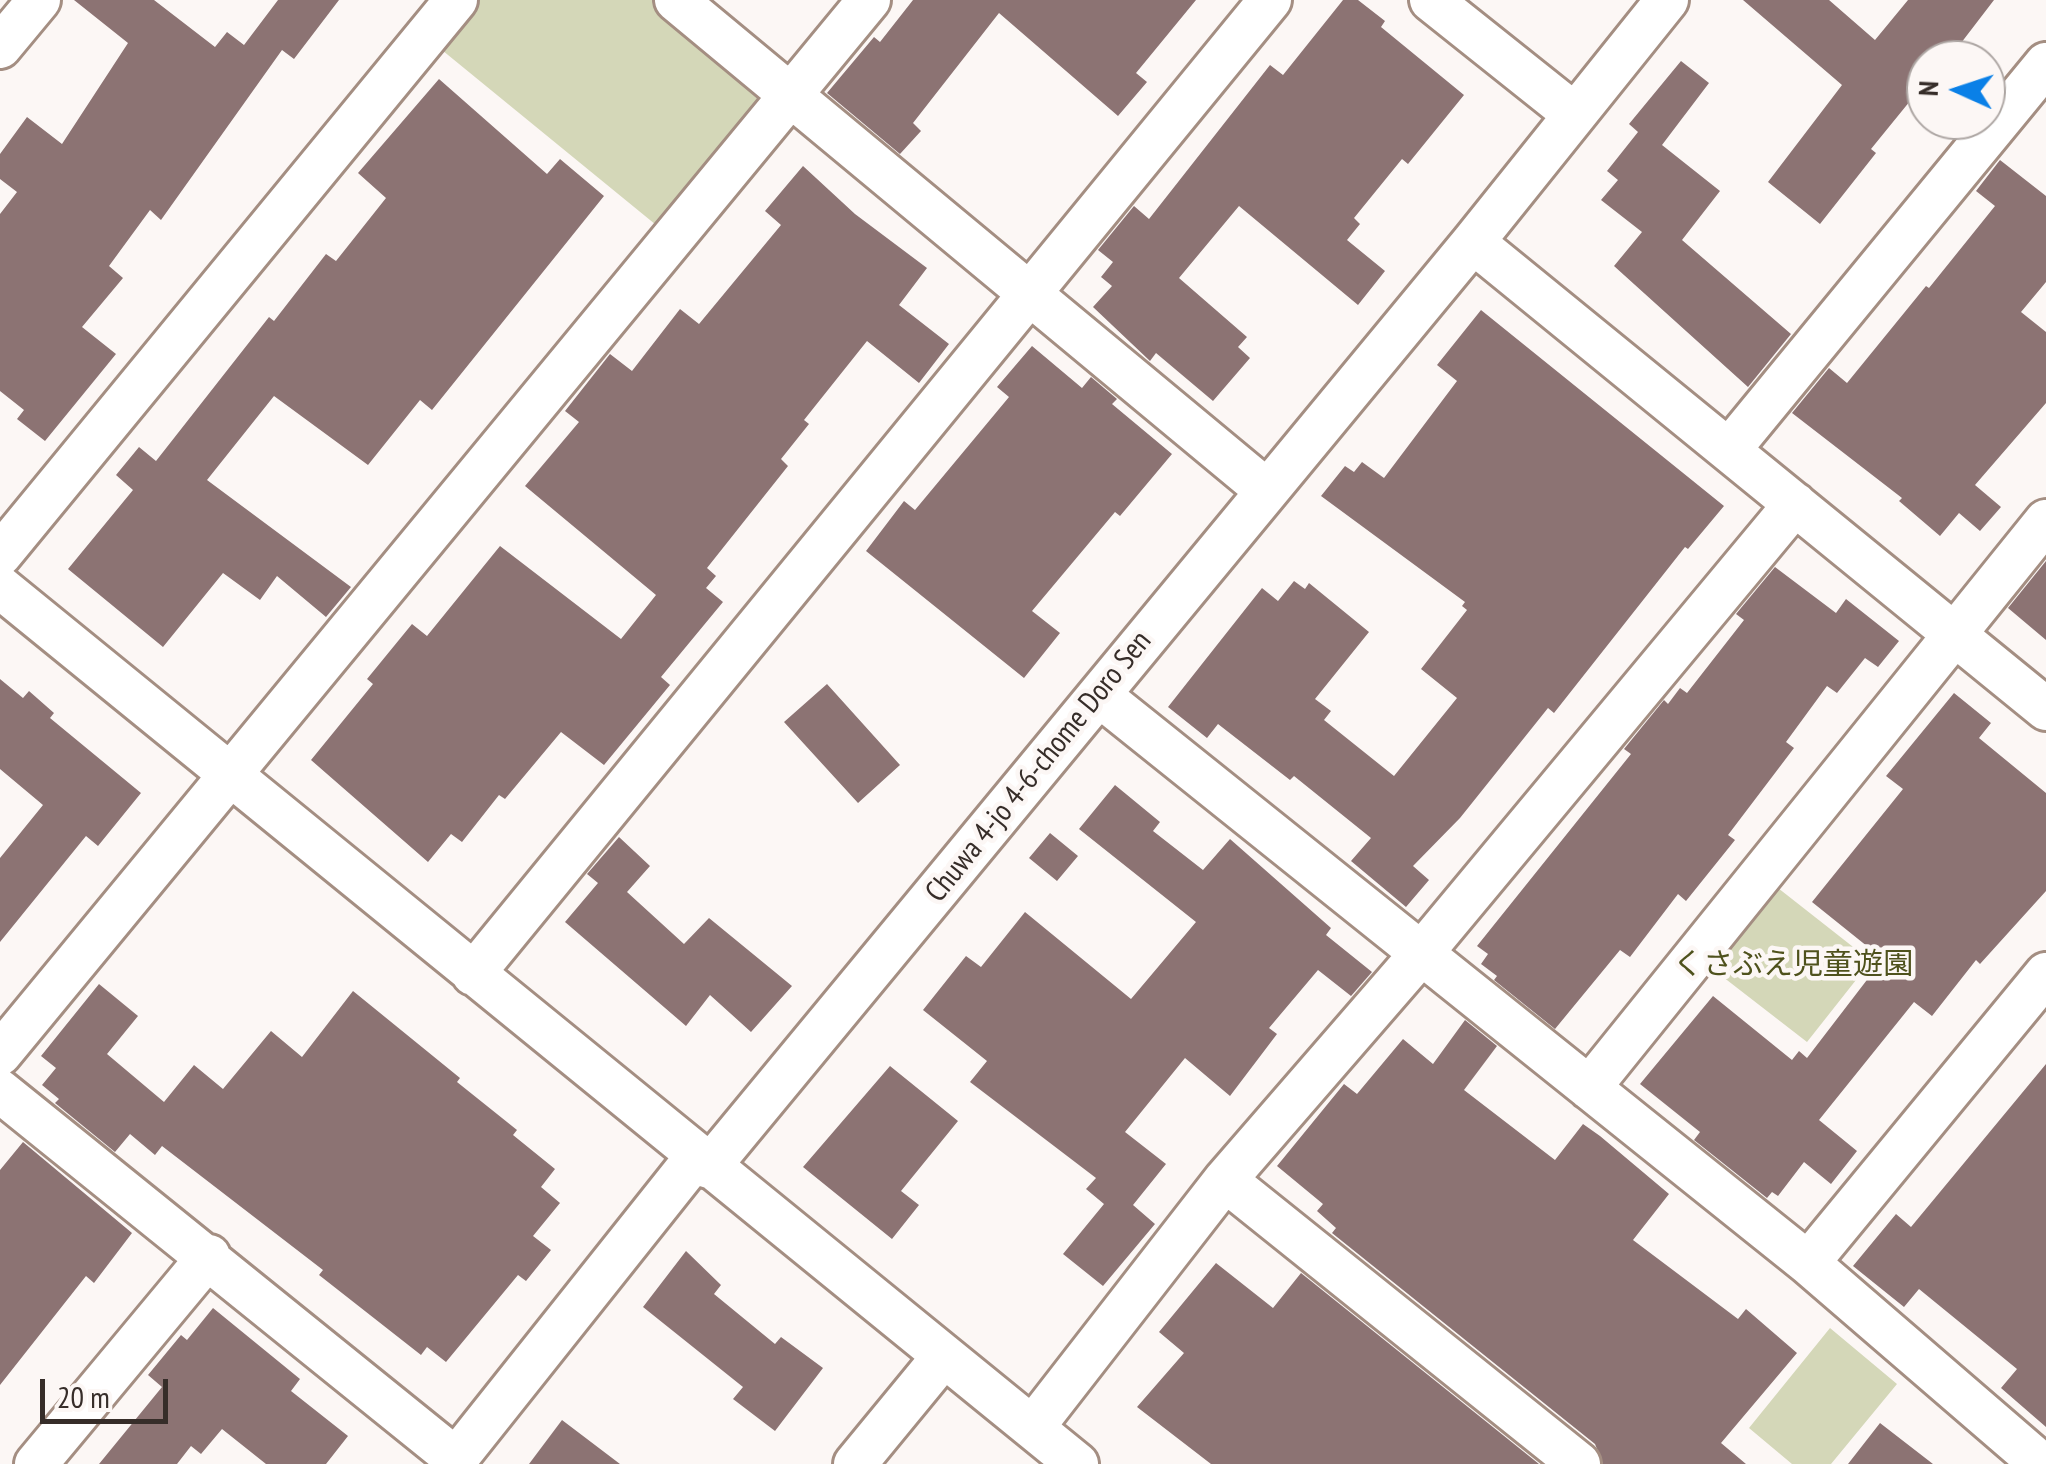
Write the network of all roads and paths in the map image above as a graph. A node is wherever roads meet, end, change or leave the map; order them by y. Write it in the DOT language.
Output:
graph roads {
  1 [pos="39,0"];
  2 [pos="456,0"];
  3 [pos="676,0"];
  4 [pos="869,0"];
  5 [pos="1270,0"];
  6 [pos="1431,0"];
  7 [pos="1667,0"];
  8 [pos="0,47"];
  9 [pos="2046,64"];
  10 [pos="791,95"];
  11 [pos="1574,114"];
  12 [pos="1473,242"];
  13 [pos="1028,293"];
  14 [pos="1729,450"];
  15 [pos="1266,490"];
  16 [pos="1794,504"];
  17 [pos="2046,521"];
  18 [pos="2,586"];
  19 [pos="1954,634"];
  20 [pos="1100,695"];
  21 [pos="2046,709"];
  22 [pos="230,778"];
  23 [pos="1420,955"];
  24 [pos="474,974"];
  25 [pos="2046,974"];
  26 [pos="0,1054"];
  27 [pos="1589,1088"];
  28 [pos="0,1091"];
  29 [pos="703,1162"];
  30 [pos="1225,1180"];
  31 [pos="209,1256"];
  32 [pos="1808,1264"];
  33 [pos="943,1357"];
  34 [pos="1033,1427"];
  35 [pos="454,1461"];
  36 [pos="36,1464"];
  37 [pos="856,1464"];
  38 [pos="1077,1464"];
  39 [pos="1579,1464"];
  40 [pos="2041,1464"];
  1 -- 8 [label="street"];
  2 -- 18 [label="street"];
  3 -- 10 [label="street"];
  4 -- 10 [label="street"];
  5 -- 13 [label="street"];
  6 -- 11 [label="street"];
  7 -- 11 [label="street, Chuwa 4-jo 4-6-chome Doro Sen"];
  9 -- 14 [label="street"];
  10 -- 13 [label="street"];
  10 -- 22 [label="street"];
  11 -- 12 [label="street, Chuwa 4-jo 4-6-chome Doro Sen"];
  12 -- 14 [label="street"];
  12 -- 15 [label="street, Chuwa 4-jo 4-6-chome Doro Sen"];
  13 -- 15 [label="street"];
  13 -- 24 [label="street"];
  14 -- 16 [label="street"];
  15 -- 20 [label="street, Chuwa 4-jo 4-6-chome Doro Sen"];
  16 -- 19 [label="street"];
  16 -- 23 [label="street"];
  17 -- 19 [label="street"];
  18 -- 22 [label="street"];
  19 -- 21 [label="street"];
  19 -- 27 [label="street"];
  20 -- 23 [label="street"];
  20 -- 29 [label="street, Chuwa 4-jo 4-6-chome Doro Sen"];
  22 -- 24 [label="street"];
  22 -- 26 [label="street"];
  23 -- 27 [label="street"];
  23 -- 30 [label="street"];
  24 -- 29 [label="street"];
  25 -- 32 [label="street"];
  27 -- 32 [label="street"];
  28 -- 31 [label="street"];
  29 -- 33 [label="street"];
  29 -- 35 [label="street, Chuwa 4-jo 4-6-chome Doro Sen"];
  30 -- 34 [label="street"];
  30 -- 39 [label="street"];
  31 -- 35 [label="street"];
  31 -- 36 [label="street"];
  32 -- 40 [label="street"];
  33 -- 34 [label="street"];
  33 -- 37 [label="street"];
  34 -- 38 [label="street"];
}
